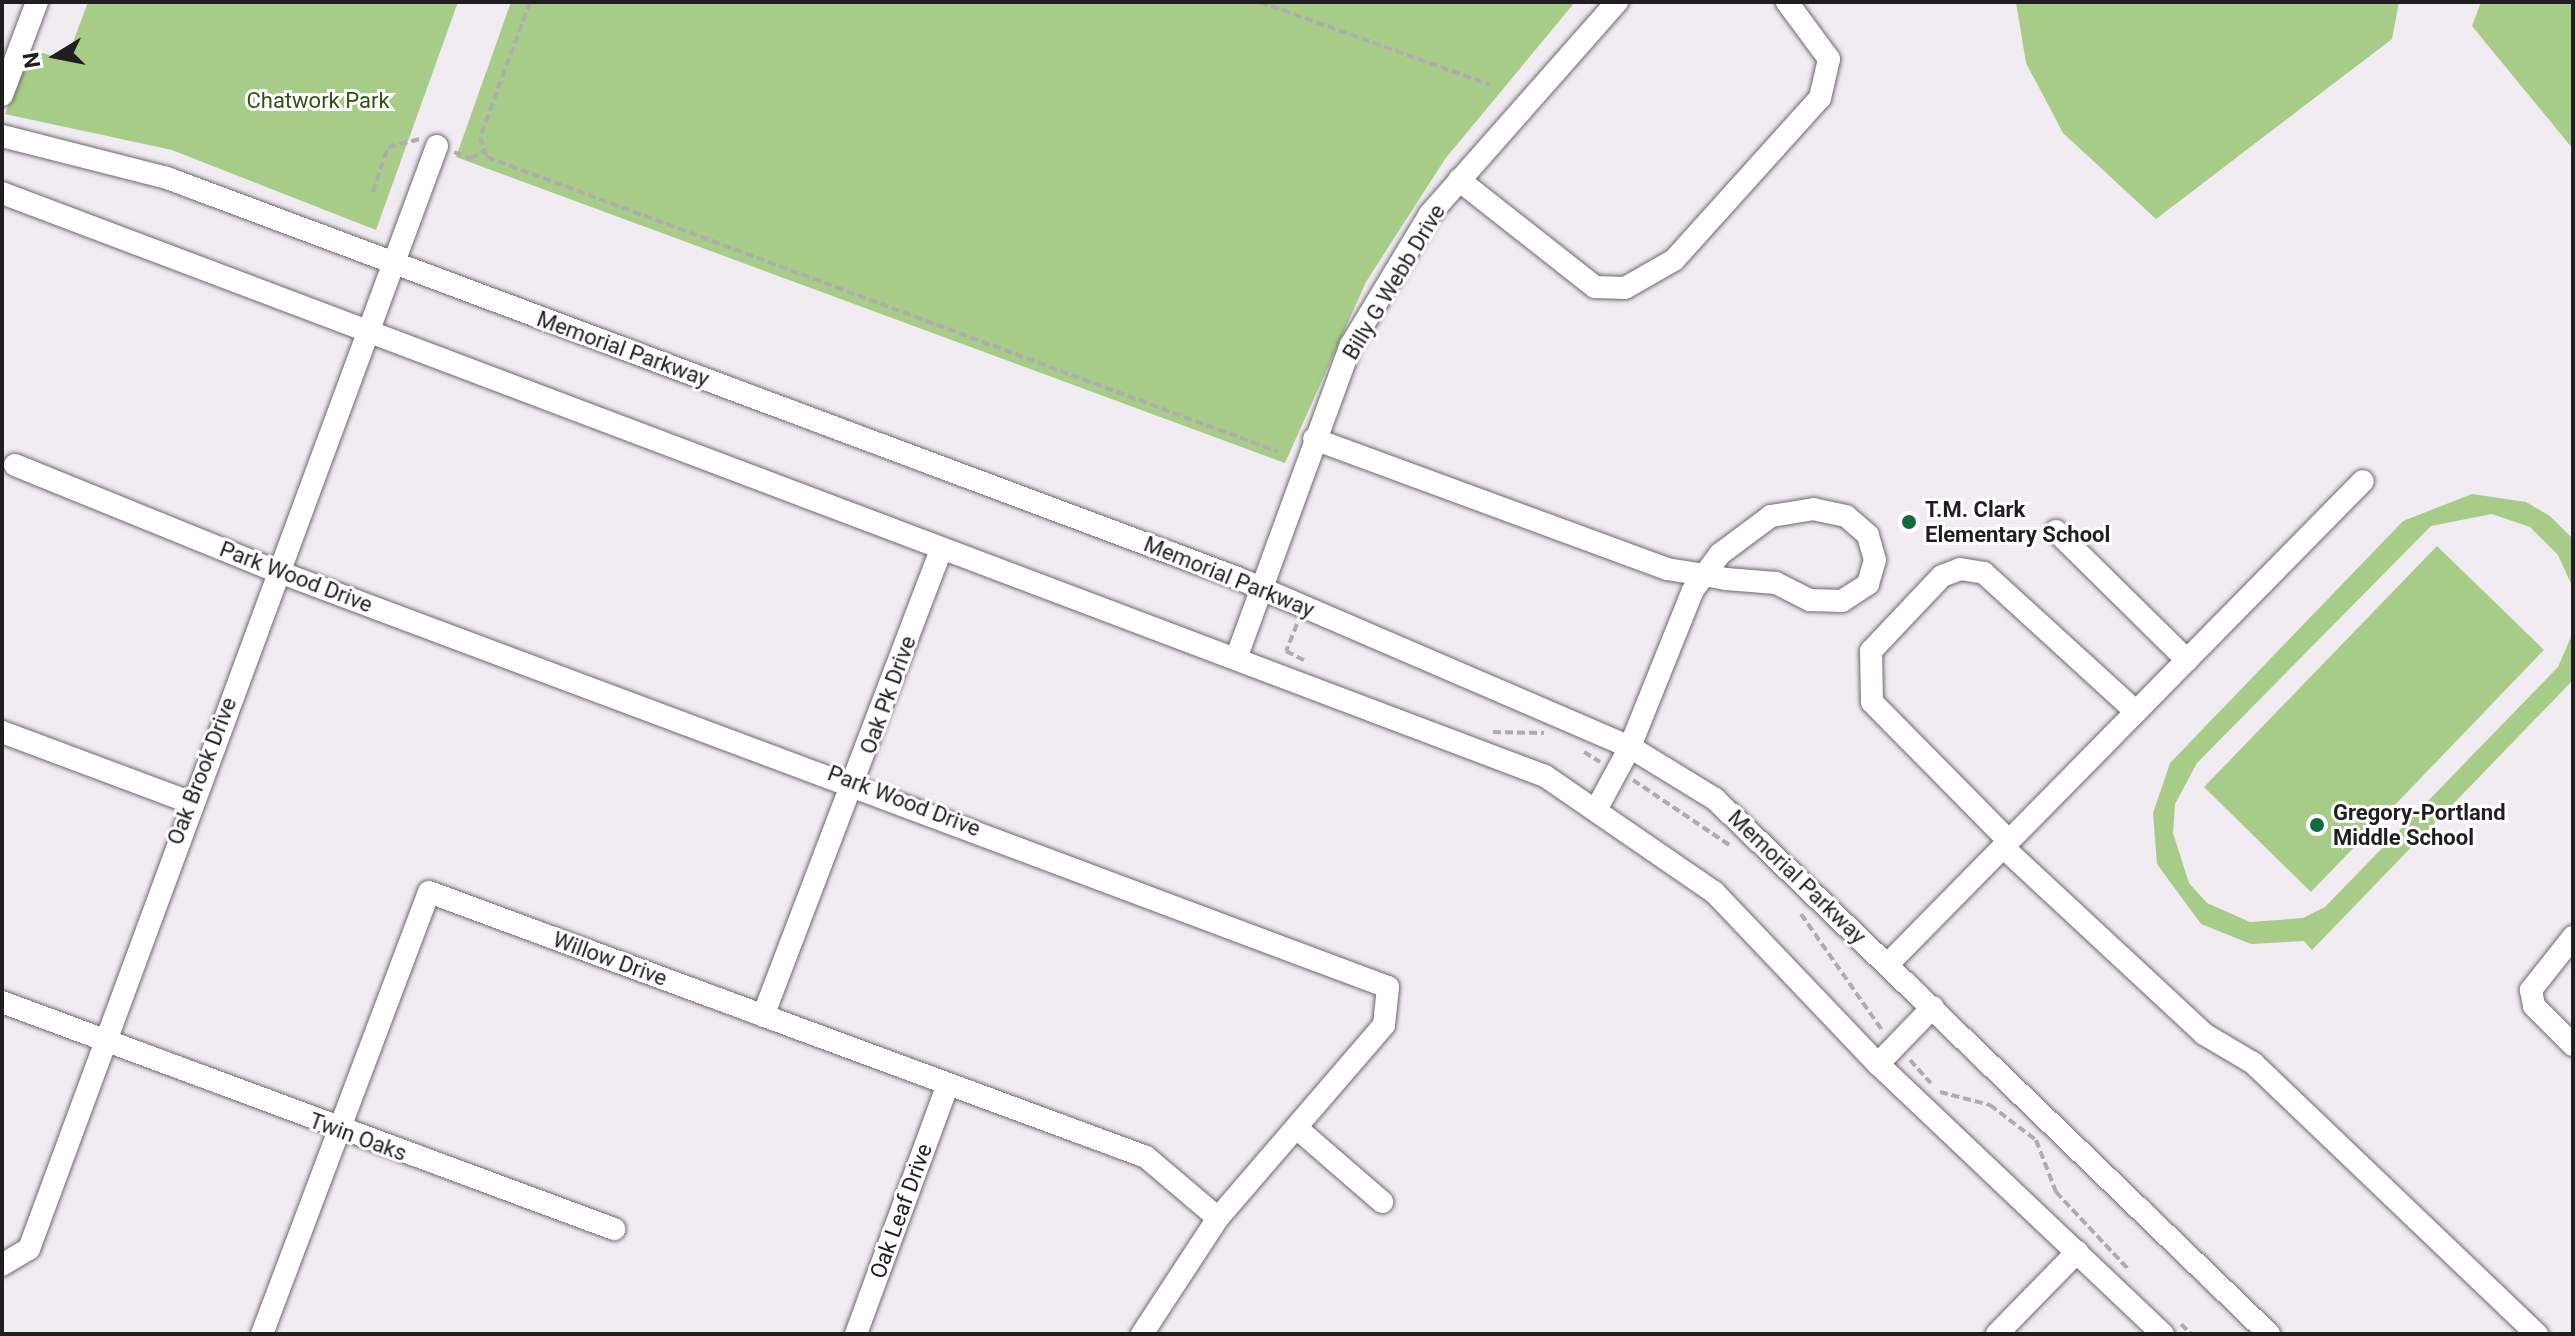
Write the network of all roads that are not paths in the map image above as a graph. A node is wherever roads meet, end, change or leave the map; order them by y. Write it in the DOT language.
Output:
graph roads {
  1 [pos="37,2"];
  2 [pos="1617,2"];
  3 [pos="1787,2"];
  4 [pos="2,95"];
  5 [pos="2,136"];
  6 [pos="437,146"];
  7 [pos="1459,180"];
  8 [pos="2,193"];
  9 [pos="393,264"];
  10 [pos="368,328"];
  11 [pos="1314,439"];
  12 [pos="15,465"];
  13 [pos="2363,481"];
  14 [pos="2056,531"];
  15 [pos="941,551"];
  16 [pos="279,572"];
  17 [pos="1704,575"];
  18 [pos="1262,587"];
  19 [pos="1237,656"];
  20 [pos="2187,660"];
  21 [pos="2136,712"];
  22 [pos="2,732"];
  23 [pos="1630,747"];
  24 [pos="856,783"];
  25 [pos="189,802"];
  26 [pos="1597,808"];
  27 [pos="2006,844"];
  28 [pos="2573,937"];
  29 [pos="1888,964"];
  30 [pos="2,1002"];
  31 [pos="1933,1007"];
  32 [pos="763,1016"];
  33 [pos="102,1044"];
  34 [pos="2573,1045"];
  35 [pos="1878,1064"];
  36 [pos="947,1087"];
  37 [pos="1299,1130"];
  38 [pos="340,1131"];
  39 [pos="1382,1202"];
  40 [pos="1218,1218"];
  41 [pos="614,1229"];
  42 [pos="2077,1252"];
  43 [pos="2,1265"];
  44 [pos="262,1334"];
  45 [pos="856,1334"];
  46 [pos="1142,1334"];
  47 [pos="1997,1334"];
  48 [pos="2163,1334"];
  49 [pos="2269,1334"];
  50 [pos="2537,1334"];
  1 -- 4 [label="street"];
  2 -- 7 [label="street, Billy G Webb Drive"];
  3 -- 7 [label="street"];
  5 -- 9 [label="street, Memorial Parkway"];
  6 -- 9 [label="street, Oak Brook Drive"];
  7 -- 11 [label="street, Billy G Webb Drive"];
  8 -- 10 [label="street"];
  9 -- 10 [label="street, Oak Brook Drive"];
  9 -- 18 [label="street, Memorial Parkway"];
  10 -- 15 [label="street"];
  10 -- 16 [label="street, Oak Brook Drive"];
  11 -- 17 [label="street"];
  11 -- 18 [label="street, Billy G Webb Drive"];
  12 -- 16 [label="street, Park Wood Drive"];
  13 -- 20 [label="street"];
  14 -- 20 [label="street"];
  15 -- 19 [label="street"];
  15 -- 24 [label="street, Oak Pk Drive"];
  16 -- 24 [label="street, Park Wood Drive"];
  16 -- 25 [label="street, Oak Brook Drive"];
  17 -- 17 [label="street"];
  17 -- 23 [label="street"];
  18 -- 19 [label="street, Billy G Webb Drive"];
  18 -- 23 [label="street, Memorial Parkway"];
  19 -- 26 [label="street"];
  20 -- 21 [label="street"];
  21 -- 27 [label="street"];
  21 -- 27 [label="street"];
  22 -- 25 [label="street"];
  23 -- 26 [label="street"];
  23 -- 29 [label="street, Memorial Parkway"];
  24 -- 32 [label="street, Oak Pk Drive"];
  24 -- 37 [label="street, Park Wood Drive"];
  25 -- 33 [label="street, Oak Brook Drive"];
  26 -- 35 [label="street"];
  27 -- 29 [label="street"];
  27 -- 50 [label="street"];
  28 -- 34 [label="street"];
  29 -- 31 [label="street, Memorial Parkway"];
  30 -- 33 [label="street, Twin Oaks"];
  31 -- 35 [label="street"];
  31 -- 49 [label="street, Memorial Parkway"];
  32 -- 36 [label="street, Willow Drive"];
  32 -- 38 [label="street, Willow Drive"];
  33 -- 38 [label="street, Twin Oaks"];
  33 -- 43 [label="street, Oak Brook Drive"];
  35 -- 42 [label="street"];
  36 -- 40 [label="street, Willow Drive"];
  36 -- 45 [label="street, Oak Leaf Drive"];
  37 -- 39 [label="street"];
  37 -- 40 [label="street, Park Wood Drive"];
  38 -- 41 [label="street, Twin Oaks"];
  38 -- 44 [label="street, Willow Drive"];
  40 -- 46 [label="street, Park Wood Drive"];
  42 -- 47 [label="street"];
  42 -- 48 [label="street"];
}
